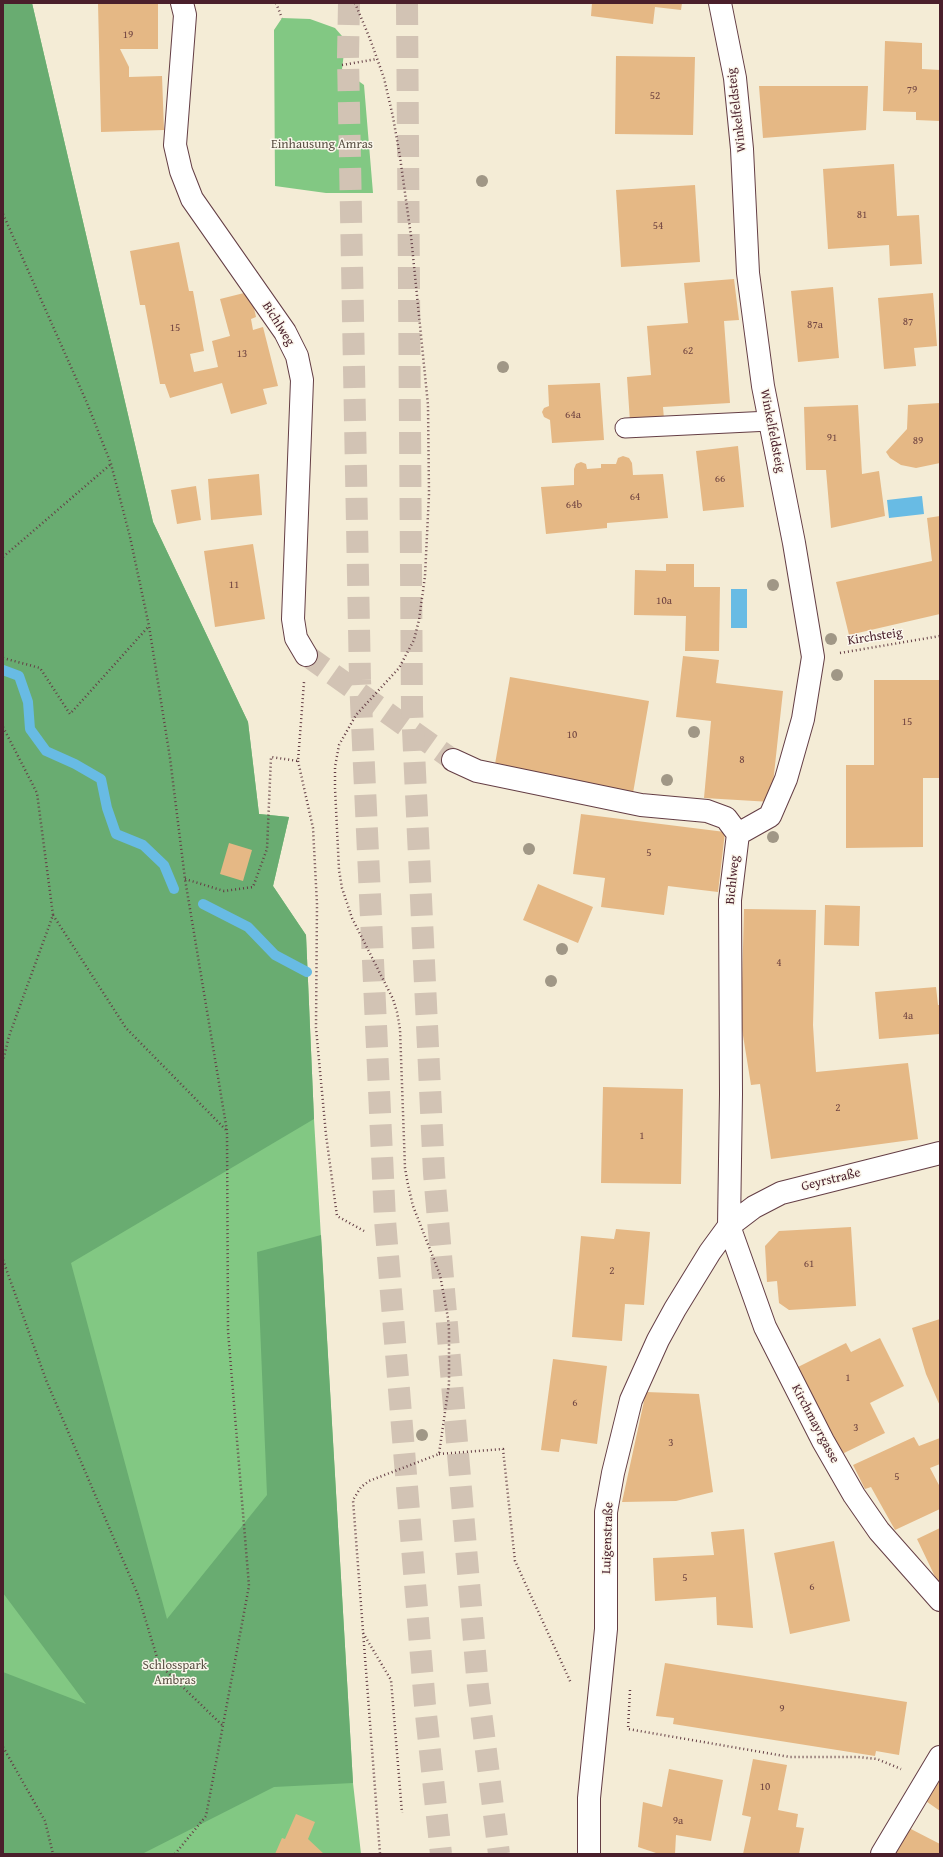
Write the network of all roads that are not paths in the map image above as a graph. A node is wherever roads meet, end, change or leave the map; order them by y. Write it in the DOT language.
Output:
graph roads {
  1 [pos="720,3"];
  2 [pos="188,7"];
  3 [pos="770,421"];
  4 [pos="625,428"];
  5 [pos="306,655"];
  6 [pos="453,760"];
  7 [pos="738,834"];
  8 [pos="940,1153"];
  9 [pos="729,1226"];
  10 [pos="940,1600"];
  11 [pos="940,1757"];
  12 [pos="589,1854"];
  13 [pos="882,1854"];
  1 -- 3 [label="street, Winkelfeldsteig"];
  2 -- 5 [label="street, Bichlweg"];
  3 -- 4 [label="lane"];
  3 -- 7 [label="street, Winkelfeldsteig"];
  6 -- 7 [label="street"];
  7 -- 9 [label="street, Bichlweg"];
  8 -- 9 [label="street, Geyrstraße"];
  9 -- 10 [label="street, Kirchmayrgasse"];
  9 -- 12 [label="street, Luigenstraße"];
  11 -- 13 [label="street"];
}
